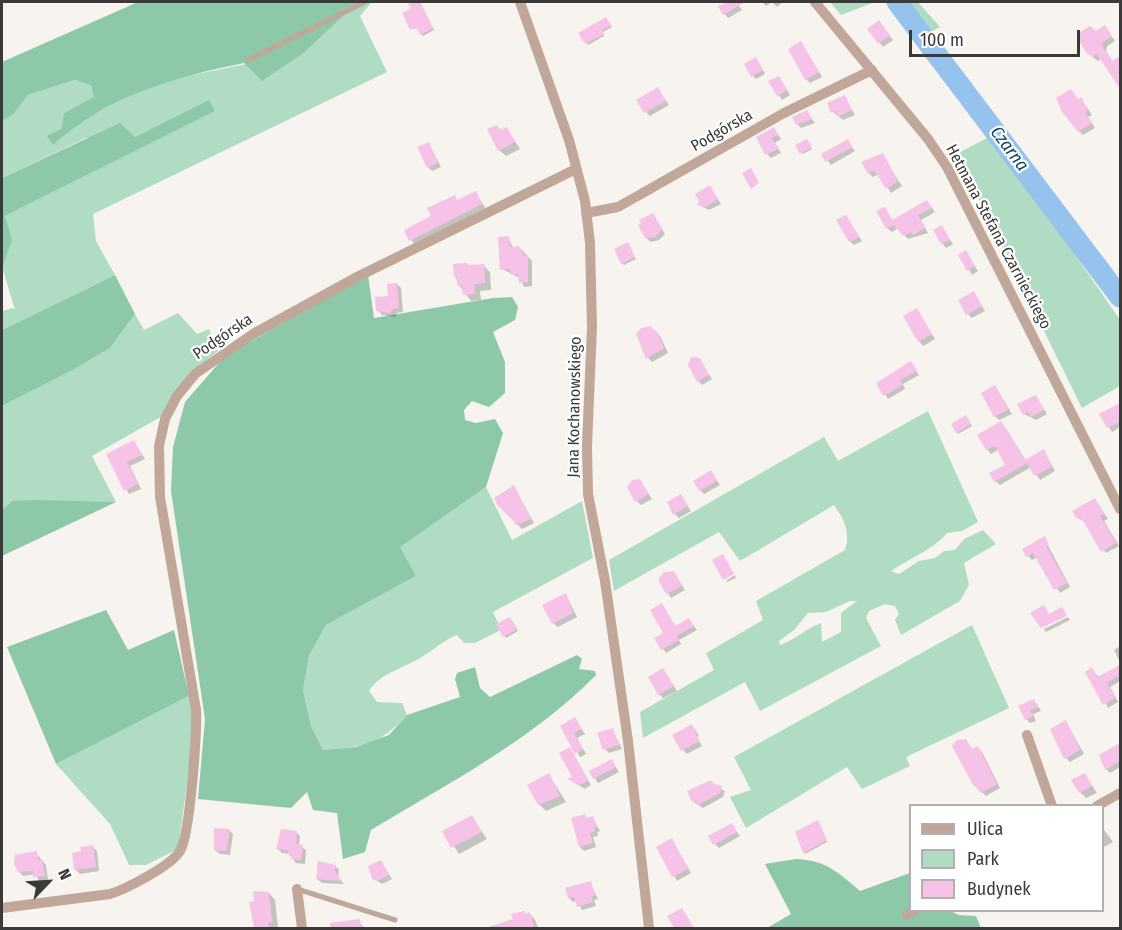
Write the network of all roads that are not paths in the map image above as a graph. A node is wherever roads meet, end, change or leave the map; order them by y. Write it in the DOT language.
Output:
graph roads {
  1 [pos="365,2"];
  2 [pos="520,2"];
  3 [pos="815,2"];
  4 [pos="248,60"];
  5 [pos="872,70"];
  6 [pos="576,169"];
  7 [pos="586,213"];
  8 [pos="1120,509"];
  9 [pos="1027,735"];
  10 [pos="1120,793"];
  11 [pos="1051,804"];
  12 [pos="1101,804"];
  13 [pos="297,889"];
  14 [pos="2,908"];
  15 [pos="395,920"];
  16 [pos="302,928"];
  17 [pos="649,928"];
  1 -- 4 [label="lane"];
  2 -- 6 [label="street, Jana Kochanowskiego"];
  3 -- 5 [label="street, Hetmana Stefana Czarnieckiego"];
  5 -- 7 [label="street, Podgórska"];
  5 -- 8 [label="street, Hetmana Stefana Czarnieckiego"];
  6 -- 7 [label="street, Jana Kochanowskiego"];
  6 -- 14 [label="street, Podgórska"];
  7 -- 17 [label="street, Jana Kochanowskiego"];
  9 -- 11 [label="street"];
  10 -- 12 [label="street"];
  13 -- 15 [label="lane"];
  13 -- 16 [label="street"];
}
